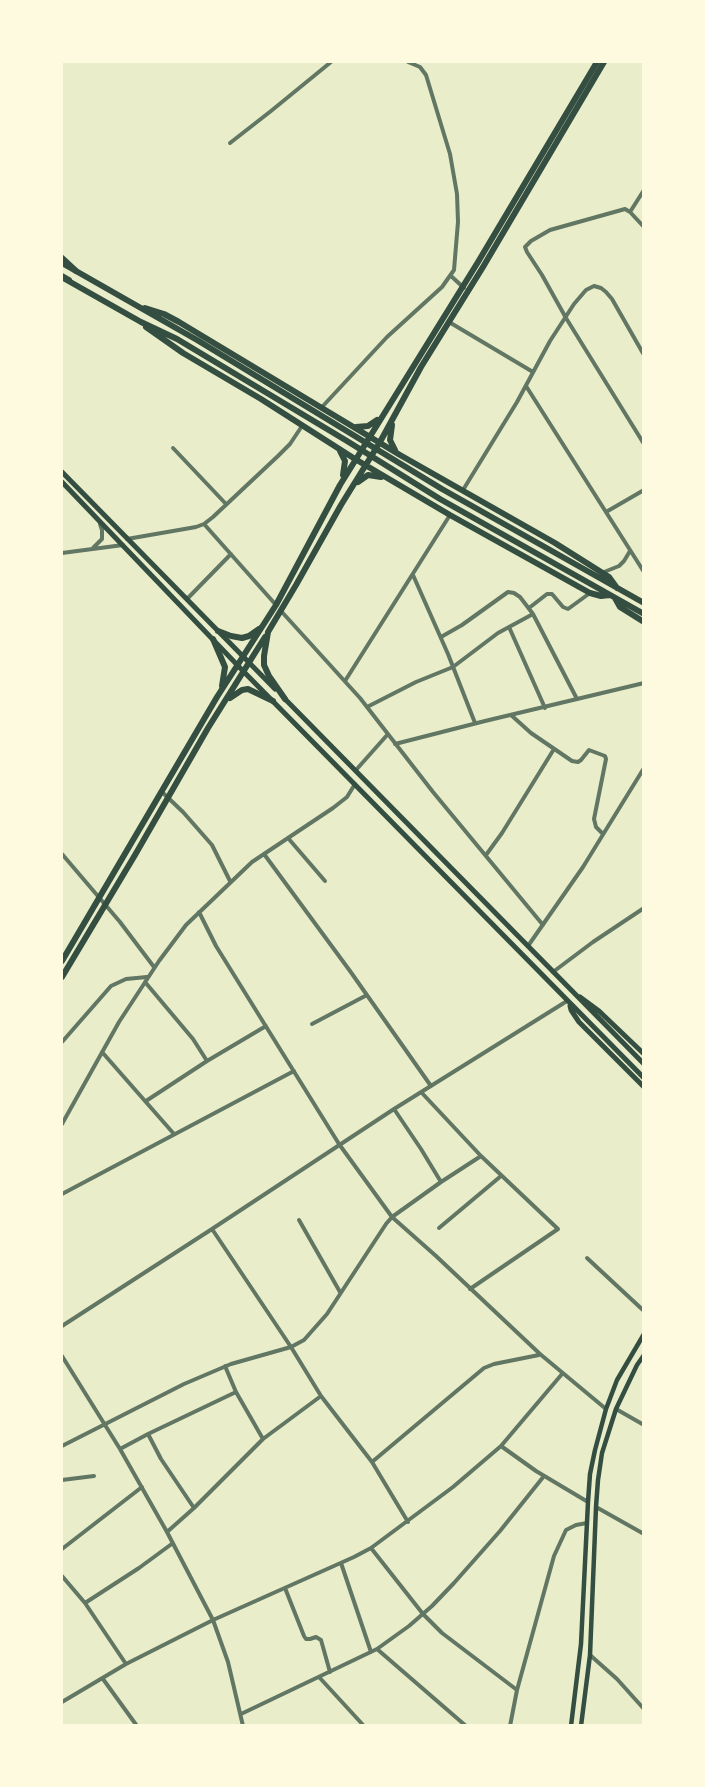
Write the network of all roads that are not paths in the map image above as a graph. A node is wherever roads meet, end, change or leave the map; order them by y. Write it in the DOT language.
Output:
graph roads {
  1 [pos="331,62"];
  2 [pos="408,62"];
  3 [pos="597,62"];
  4 [pos="604,62"];
  5 [pos="230,143"];
  6 [pos="644,190"];
  7 [pos="630,212"];
  8 [pos="644,227"];
  9 [pos="62,258"];
  10 [pos="62,263"];
  11 [pos="76,271"];
  12 [pos="451,276"];
  13 [pos="62,277"];
  14 [pos="465,289"];
  15 [pos="137,306"];
  16 [pos="566,318"];
  17 [pos="141,322"];
  18 [pos="449,322"];
  19 [pos="644,355"];
  20 [pos="533,372"];
  21 [pos="526,386"];
  22 [pos="322,407"];
  23 [pos="383,413"];
  24 [pos="335,415"];
  25 [pos="393,419"];
  26 [pos="303,425"];
  27 [pos="354,427"];
  28 [pos="369,436"];
  29 [pos="320,437"];
  30 [pos="380,442"];
  31 [pos="644,444"];
  32 [pos="335,446"];
  33 [pos="172,448"];
  34 [pos="400,455"];
  35 [pos="355,459"];
  36 [pos="411,461"];
  37 [pos="366,466"];
  38 [pos="62,472"];
  39 [pos="390,479"];
  40 [pos="62,482"];
  41 [pos="397,484"];
  42 [pos="340,485"];
  43 [pos="463,490"];
  44 [pos="644,490"];
  45 [pos="349,491"];
  46 [pos="226,504"];
  47 [pos="606,512"];
  48 [pos="450,515"];
  49 [pos="99,520"];
  50 [pos="204,524"];
  51 [pos="127,539"];
  52 [pos="123,545"];
  53 [pos="89,549"];
  54 [pos="630,551"];
  55 [pos="62,553"];
  56 [pos="231,554"];
  57 [pos="602,572"];
  58 [pos="644,572"];
  59 [pos="413,575"];
  60 [pos="617,589"];
  61 [pos="590,593"];
  62 [pos="630,594"];
  63 [pos="612,596"];
  64 [pos="644,597"];
  65 [pos="186,599"];
  66 [pos="644,603"];
  67 [pos="276,604"];
  68 [pos="529,608"];
  69 [pos="281,611"];
  70 [pos="533,614"];
  71 [pos="644,614"];
  72 [pos="644,622"];
  73 [pos="509,627"];
  74 [pos="265,630"];
  75 [pos="218,631"];
  76 [pos="441,637"];
  77 [pos="213,639"];
  78 [pos="244,656"];
  79 [pos="250,662"];
  80 [pos="237,665"];
  81 [pos="453,667"];
  82 [pos="244,672"];
  83 [pos="345,681"];
  84 [pos="644,683"];
  85 [pos="218,697"];
  86 [pos="285,699"];
  87 [pos="576,699"];
  88 [pos="273,701"];
  89 [pos="225,702"];
  90 [pos="367,707"];
  91 [pos="545,708"];
  92 [pos="511,715"];
  93 [pos="475,723"];
  94 [pos="388,734"];
  95 [pos="395,744"];
  96 [pos="554,748"];
  97 [pos="644,768"];
  98 [pos="356,770"];
  99 [pos="355,784"];
  100 [pos="162,792"];
  101 [pos="168,798"];
  102 [pos="603,834"];
  103 [pos="288,838"];
  104 [pos="62,854"];
  105 [pos="264,854"];
  106 [pos="486,855"];
  107 [pos="325,880"];
  108 [pos="230,881"];
  109 [pos="98,898"];
  110 [pos="105,905"];
  111 [pos="644,909"];
  112 [pos="199,912"];
  113 [pos="543,925"];
  114 [pos="528,947"];
  115 [pos="62,961"];
  116 [pos="154,967"];
  117 [pos="553,972"];
  118 [pos="62,977"];
  119 [pos="148,977"];
  120 [pos="145,982"];
  121 [pos="570,990"];
  122 [pos="367,995"];
  123 [pos="568,1003"];
  124 [pos="312,1024"];
  125 [pos="266,1026"];
  126 [pos="62,1042"];
  127 [pos="102,1052"];
  128 [pos="644,1054"];
  129 [pos="207,1060"];
  130 [pos="644,1064"];
  131 [pos="294,1071"];
  132 [pos="644,1078"];
  133 [pos="431,1086"];
  134 [pos="644,1087"];
  135 [pos="421,1092"];
  136 [pos="146,1101"];
  137 [pos="394,1109"];
  138 [pos="62,1124"];
  139 [pos="174,1134"];
  140 [pos="339,1144"];
  141 [pos="481,1156"];
  142 [pos="501,1176"];
  143 [pos="441,1182"];
  144 [pos="62,1194"];
  145 [pos="392,1217"];
  146 [pos="299,1220"];
  147 [pos="439,1228"];
  148 [pos="212,1229"];
  149 [pos="587,1258"];
  150 [pos="471,1289"];
  151 [pos="340,1292"];
  152 [pos="644,1311"];
  153 [pos="62,1326"];
  154 [pos="644,1334"];
  155 [pos="291,1347"];
  156 [pos="540,1354"];
  157 [pos="644,1355"];
  158 [pos="62,1356"];
  159 [pos="225,1366"];
  160 [pos="562,1374"];
  161 [pos="236,1392"];
  162 [pos="321,1396"];
  163 [pos="606,1409"];
  164 [pos="616,1409"];
  165 [pos="104,1424"];
  166 [pos="644,1425"];
  167 [pos="148,1434"];
  168 [pos="263,1439"];
  169 [pos="62,1446"];
  170 [pos="501,1446"];
  171 [pos="120,1449"];
  172 [pos="372,1462"];
  173 [pos="94,1476"];
  174 [pos="544,1476"];
  175 [pos="62,1480"];
  176 [pos="142,1487"];
  177 [pos="588,1502"];
  178 [pos="596,1507"];
  179 [pos="194,1508"];
  180 [pos="408,1522"];
  181 [pos="587,1523"];
  182 [pos="167,1532"];
  183 [pos="644,1534"];
  184 [pos="172,1543"];
  185 [pos="371,1548"];
  186 [pos="62,1549"];
  187 [pos="341,1563"];
  188 [pos="62,1576"];
  189 [pos="285,1588"];
  190 [pos="85,1603"];
  191 [pos="423,1614"];
  192 [pos="213,1620"];
  193 [pos="377,1650"];
  194 [pos="370,1652"];
  195 [pos="590,1655"];
  196 [pos="126,1664"];
  197 [pos="330,1671"];
  198 [pos="319,1677"];
  199 [pos="103,1679"];
  200 [pos="517,1690"];
  201 [pos="62,1702"];
  202 [pos="643,1706"];
  203 [pos="241,1714"];
  204 [pos="137,1725"];
  205 [pos="243,1725"];
  206 [pos="364,1725"];
  207 [pos="466,1725"];
  208 [pos="510,1725"];
  209 [pos="571,1725"];
  210 [pos="581,1725"];
  1 -- 5 [label="street"];
  2 -- 12 [label="street"];
  3 -- 14 [label="highway"];
  4 -- 14 [label="highway"];
  6 -- 7 [label="street"];
  7 -- 8 [label="street"];
  7 -- 16 [label="street"];
  9 -- 11 [label="highway"];
  10 -- 11 [label="highway"];
  11 -- 15 [label="highway"];
  12 -- 14 [label="street"];
  12 -- 22 [label="street"];
  13 -- 17 [label="highway"];
  14 -- 18 [label="highway"];
  14 -- 23 [label="highway"];
  15 -- 22 [label="highway"];
  15 -- 60 [label="highway"];
  16 -- 19 [label="street"];
  16 -- 20 [label="street"];
  16 -- 31 [label="street"];
  17 -- 26 [label="highway"];
  17 -- 63 [label="highway"];
  18 -- 20 [label="street"];
  18 -- 25 [label="highway"];
  20 -- 21 [label="street"];
  21 -- 43 [label="street"];
  21 -- 47 [label="street"];
  22 -- 24 [label="highway"];
  23 -- 27 [label="highway"];
  23 -- 28 [label="highway"];
  24 -- 27 [label="highway"];
  24 -- 29 [label="highway"];
  25 -- 30 [label="highway"];
  25 -- 34 [label="highway"];
  26 -- 29 [label="highway"];
  26 -- 46 [label="street"];
  27 -- 28 [label="highway"];
  28 -- 30 [label="highway"];
  28 -- 35 [label="highway"];
  29 -- 32 [label="highway"];
  30 -- 34 [label="highway"];
  30 -- 37 [label="highway"];
  32 -- 35 [label="highway"];
  32 -- 42 [label="highway"];
  33 -- 46 [label="street"];
  34 -- 36 [label="highway"];
  35 -- 37 [label="highway"];
  35 -- 42 [label="highway"];
  36 -- 41 [label="highway"];
  36 -- 43 [label="highway"];
  37 -- 39 [label="highway"];
  37 -- 45 [label="highway"];
  38 -- 51 [label="main road"];
  39 -- 41 [label="highway"];
  39 -- 45 [label="highway"];
  40 -- 49 [label="main road"];
  41 -- 48 [label="highway"];
  42 -- 67 [label="highway"];
  43 -- 57 [label="highway"];
  44 -- 47 [label="street"];
  45 -- 69 [label="highway"];
  46 -- 50 [label="street"];
  47 -- 54 [label="street"];
  48 -- 59 [label="street"];
  48 -- 61 [label="highway"];
  49 -- 52 [label="main road"];
  49 -- 53 [label="street"];
  50 -- 51 [label="street"];
  50 -- 56 [label="street"];
  51 -- 65 [label="main road"];
  52 -- 53 [label="street"];
  52 -- 77 [label="main road"];
  53 -- 55 [label="street"];
  54 -- 57 [label="street"];
  54 -- 58 [label="street"];
  56 -- 65 [label="street"];
  56 -- 67 [label="street"];
  57 -- 60 [label="highway"];
  59 -- 76 [label="street"];
  59 -- 83 [label="street"];
  60 -- 62 [label="highway"];
  61 -- 63 [label="highway"];
  61 -- 68 [label="street"];
  62 -- 64 [label="highway"];
  62 -- 66 [label="highway"];
  63 -- 71 [label="highway"];
  63 -- 72 [label="highway"];
  65 -- 75 [label="main road"];
  67 -- 74 [label="highway"];
  68 -- 70 [label="street"];
  68 -- 76 [label="street"];
  69 -- 74 [label="highway"];
  69 -- 83 [label="street"];
  70 -- 73 [label="street"];
  70 -- 87 [label="street"];
  73 -- 81 [label="street"];
  73 -- 91 [label="street"];
  74 -- 75 [label="highway"];
  74 -- 78 [label="highway"];
  74 -- 79 [label="highway"];
  74 -- 86 [label="highway"];
  75 -- 78 [label="main road"];
  76 -- 81 [label="street"];
  77 -- 80 [label="main road"];
  77 -- 85 [label="highway"];
  78 -- 79 [label="main road"];
  78 -- 80 [label="highway"];
  79 -- 82 [label="highway"];
  79 -- 86 [label="main road"];
  80 -- 82 [label="main road"];
  80 -- 85 [label="highway"];
  81 -- 90 [label="street"];
  81 -- 93 [label="street"];
  82 -- 88 [label="main road"];
  82 -- 89 [label="highway"];
  83 -- 90 [label="street"];
  84 -- 87 [label="street"];
  85 -- 100 [label="highway"];
  86 -- 98 [label="main road"];
  87 -- 91 [label="street"];
  88 -- 89 [label="highway"];
  88 -- 99 [label="main road"];
  89 -- 101 [label="highway"];
  90 -- 94 [label="street"];
  91 -- 92 [label="street"];
  92 -- 93 [label="street"];
  92 -- 96 [label="street"];
  93 -- 95 [label="street"];
  94 -- 95 [label="street"];
  94 -- 98 [label="street"];
  95 -- 106 [label="street"];
  96 -- 102 [label="street"];
  96 -- 106 [label="street"];
  97 -- 102 [label="street"];
  98 -- 114 [label="main road"];
  99 -- 103 [label="street"];
  99 -- 123 [label="main road"];
  100 -- 101 [label="street"];
  100 -- 109 [label="highway"];
  101 -- 108 [label="street"];
  101 -- 110 [label="highway"];
  102 -- 113 [label="street"];
  103 -- 105 [label="street"];
  103 -- 107 [label="street"];
  104 -- 109 [label="street"];
  105 -- 108 [label="street"];
  105 -- 122 [label="street"];
  106 -- 113 [label="street"];
  108 -- 112 [label="street"];
  109 -- 110 [label="street"];
  109 -- 115 [label="highway"];
  110 -- 116 [label="street"];
  110 -- 118 [label="highway"];
  111 -- 117 [label="street"];
  112 -- 116 [label="street"];
  112 -- 125 [label="street"];
  113 -- 114 [label="street"];
  114 -- 117 [label="main road"];
  116 -- 119 [label="street"];
  117 -- 121 [label="main road"];
  119 -- 120 [label="street"];
  119 -- 126 [label="street"];
  120 -- 127 [label="street"];
  120 -- 129 [label="street"];
  121 -- 128 [label="main road"];
  121 -- 130 [label="main road"];
  122 -- 124 [label="street"];
  122 -- 133 [label="street"];
  123 -- 132 [label="main road"];
  123 -- 133 [label="street"];
  123 -- 134 [label="main road"];
  125 -- 129 [label="street"];
  125 -- 131 [label="street"];
  127 -- 136 [label="street"];
  127 -- 138 [label="street"];
  129 -- 136 [label="street"];
  131 -- 139 [label="street"];
  131 -- 140 [label="street"];
  133 -- 135 [label="street"];
  135 -- 137 [label="street"];
  135 -- 141 [label="street"];
  136 -- 139 [label="street"];
  137 -- 140 [label="street"];
  137 -- 143 [label="street"];
  139 -- 144 [label="street"];
  140 -- 145 [label="street"];
  140 -- 148 [label="street"];
  141 -- 142 [label="street"];
  141 -- 143 [label="street"];
  142 -- 147 [label="street"];
  142 -- 150 [label="street"];
  143 -- 145 [label="street"];
  145 -- 150 [label="street"];
  145 -- 151 [label="street"];
  146 -- 151 [label="street"];
  148 -- 153 [label="street"];
  148 -- 155 [label="street"];
  149 -- 152 [label="street"];
  150 -- 156 [label="street"];
  151 -- 155 [label="street"];
  154 -- 163 [label="main road"];
  155 -- 159 [label="street"];
  155 -- 162 [label="street"];
  156 -- 160 [label="street"];
  156 -- 172 [label="street"];
  157 -- 164 [label="main road"];
  158 -- 165 [label="street"];
  159 -- 161 [label="street"];
  159 -- 165 [label="street"];
  160 -- 163 [label="street"];
  160 -- 170 [label="street"];
  161 -- 167 [label="street"];
  161 -- 168 [label="street"];
  162 -- 168 [label="street"];
  162 -- 172 [label="street"];
  163 -- 177 [label="main road"];
  164 -- 166 [label="street"];
  164 -- 178 [label="main road"];
  165 -- 169 [label="street"];
  165 -- 171 [label="street"];
  167 -- 171 [label="street"];
  167 -- 179 [label="street"];
  168 -- 179 [label="street"];
  170 -- 174 [label="street"];
  170 -- 180 [label="street"];
  171 -- 176 [label="street"];
  172 -- 180 [label="street"];
  173 -- 175 [label="street"];
  174 -- 177 [label="street"];
  174 -- 191 [label="street"];
  176 -- 182 [label="street"];
  176 -- 186 [label="street"];
  177 -- 181 [label="main road"];
  178 -- 183 [label="street"];
  178 -- 195 [label="main road"];
  179 -- 182 [label="street"];
  180 -- 185 [label="street"];
  181 -- 200 [label="street"];
  181 -- 209 [label="main road"];
  182 -- 184 [label="street"];
  184 -- 190 [label="street"];
  184 -- 192 [label="street"];
  185 -- 187 [label="street"];
  185 -- 191 [label="street"];
  187 -- 189 [label="street"];
  187 -- 194 [label="street"];
  188 -- 190 [label="street"];
  189 -- 192 [label="street"];
  189 -- 197 [label="street"];
  190 -- 196 [label="street"];
  191 -- 193 [label="street"];
  191 -- 200 [label="street"];
  192 -- 196 [label="street"];
  192 -- 203 [label="street"];
  193 -- 194 [label="street"];
  193 -- 207 [label="street"];
  194 -- 197 [label="street"];
  195 -- 202 [label="street"];
  195 -- 210 [label="main road"];
  196 -- 199 [label="street"];
  197 -- 198 [label="street"];
  198 -- 203 [label="street"];
  198 -- 206 [label="street"];
  199 -- 201 [label="street"];
  199 -- 204 [label="street"];
  200 -- 208 [label="street"];
  203 -- 205 [label="street"];
}
